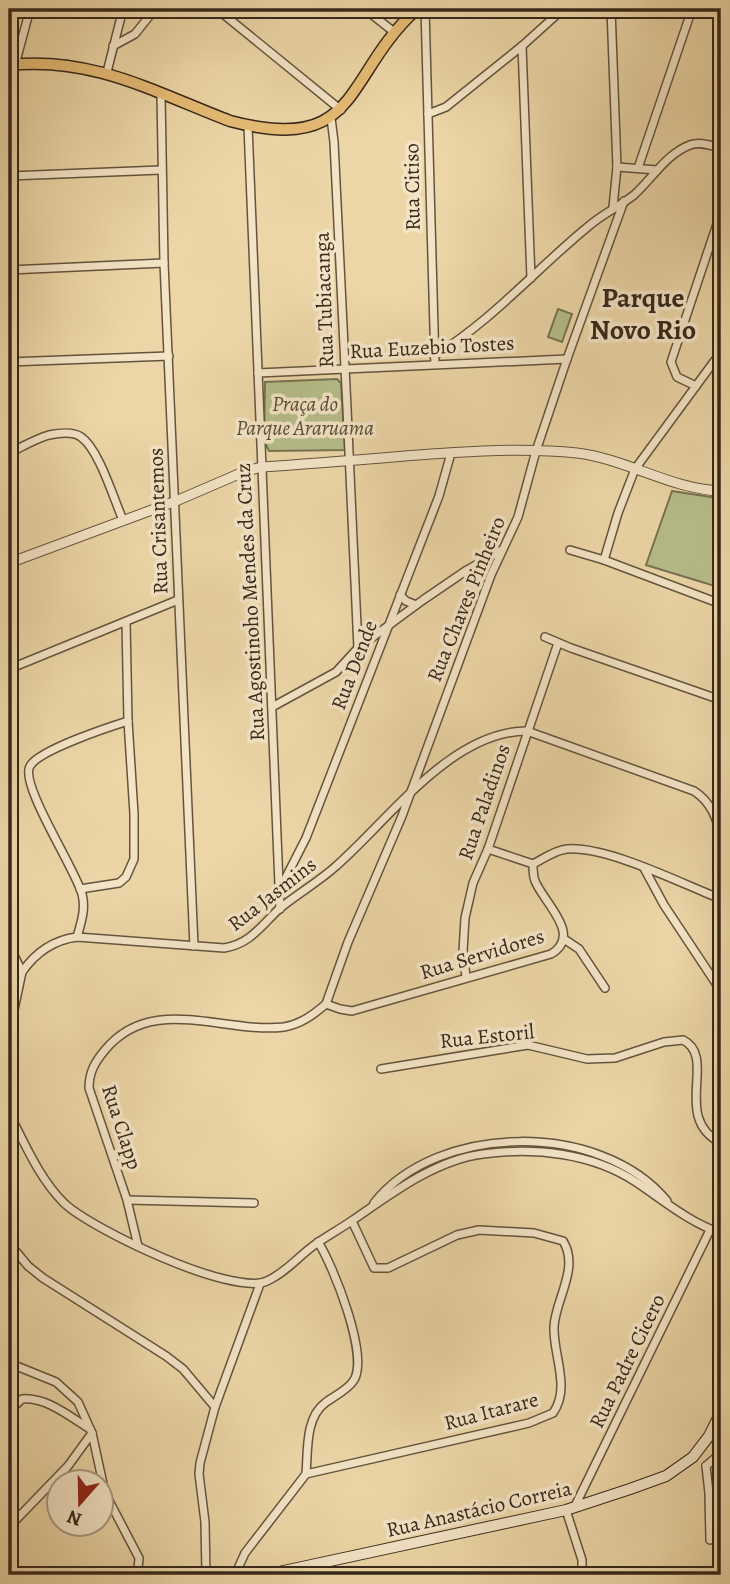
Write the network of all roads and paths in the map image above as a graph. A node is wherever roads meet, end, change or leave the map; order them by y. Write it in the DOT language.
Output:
graph roads {
  1 [pos="30,9"];
  2 [pos="123,9"];
  3 [pos="155,9"];
  4 [pos="217,9"];
  5 [pos="365,9"];
  6 [pos="417,9"];
  7 [pos="425,9"];
  8 [pos="564,9"];
  9 [pos="611,9"];
  10 [pos="692,9"];
  11 [pos="394,32"];
  12 [pos="113,46"];
  13 [pos="522,46"];
  14 [pos="12,65"];
  15 [pos="107,72"];
  16 [pos="161,95"];
  17 [pos="341,110"];
  18 [pos="428,114"];
  19 [pos="331,118"];
  20 [pos="248,126"];
  21 [pos="721,149"];
  22 [pos="617,167"];
  23 [pos="638,168"];
  24 [pos="161,170"];
  25 [pos="657,170"];
  26 [pos="9,176"];
  27 [pos="624,201"];
  28 [pos="613,207"];
  29 [pos="721,212"];
  30 [pos="164,263"];
  31 [pos="9,270"];
  32 [pos="531,278"];
  33 [pos="721,352"];
  34 [pos="169,356"];
  35 [pos="567,359"];
  36 [pos="434,360"];
  37 [pos="9,362"];
  38 [pos="344,369"];
  39 [pos="258,373"];
  40 [pos="696,386"];
  41 [pos="536,451"];
  42 [pos="9,453"];
  43 [pos="452,453"];
  44 [pos="351,461"];
  45 [pos="261,467"];
  46 [pos="635,470"];
  47 [pos="721,491"];
  48 [pos="176,501"];
  49 [pos="123,520"];
  50 [pos="503,549"];
  51 [pos="570,550"];
  52 [pos="604,560"];
  53 [pos="9,563"];
  54 [pos="474,566"];
  55 [pos="491,575"];
  56 [pos="400,595"];
  57 [pos="178,600"];
  58 [pos="721,604"];
  59 [pos="416,605"];
  60 [pos="126,622"];
  61 [pos="387,627"];
  62 [pos="545,637"];
  63 [pos="558,643"];
  64 [pos="358,649"];
  65 [pos="9,669"];
  66 [pos="721,700"];
  67 [pos="272,707"];
  68 [pos="128,721"];
  69 [pos="527,731"];
  70 [pos="411,791"];
  71 [pos="721,838"];
  72 [pos="488,849"];
  73 [pos="533,864"];
  74 [pos="644,867"];
  75 [pos="281,887"];
  76 [pos="80,889"];
  77 [pos="721,899"];
  78 [pos="280,909"];
  79 [pos="77,937"];
  80 [pos="564,939"];
  81 [pos="9,945"];
  82 [pos="194,946"];
  83 [pos="22,972"];
  84 [pos="466,976"];
  85 [pos="604,988"];
  86 [pos="721,991"];
  87 [pos="326,1004"];
  88 [pos="9,1033"];
  89 [pos="381,1069"];
  90 [pos="9,1113"];
  91 [pos="721,1143"];
  92 [pos="127,1200"];
  93 [pos="254,1203"];
  94 [pos="352,1220"];
  95 [pos="710,1230"];
  96 [pos="721,1234"];
  97 [pos="318,1242"];
  98 [pos="9,1243"];
  99 [pos="138,1246"];
  100 [pos="260,1284"];
  101 [pos="9,1363"];
  102 [pos="215,1406"];
  103 [pos="9,1411"];
  104 [pos="721,1412"];
  105 [pos="91,1431"];
  106 [pos="721,1453"];
  107 [pos="693,1457"];
  108 [pos="706,1466"];
  109 [pos="306,1474"];
  110 [pos="570,1509"];
  111 [pos="9,1527"];
  112 [pos="710,1540"];
  113 [pos="131,1575"];
  114 [pos="206,1575"];
  115 [pos="235,1575"];
  116 [pos="265,1575"];
  117 [pos="582,1575"];
  1 -- 14 [label="street"];
  2 -- 12 [label="street"];
  3 -- 12 [label="street"];
  4 -- 17 [label="street"];
  5 -- 11 [label="street"];
  6 -- 11 [label="main road"];
  7 -- 18 [label="street, Rua Citiso"];
  8 -- 13 [label="street"];
  9 -- 22 [label="street"];
  10 -- 23 [label="street"];
  11 -- 17 [label="main road"];
  12 -- 15 [label="street"];
  13 -- 18 [label="street"];
  13 -- 32 [label="street"];
  14 -- 15 [label="main road"];
  15 -- 16 [label="main road"];
  16 -- 20 [label="main road"];
  16 -- 24 [label="street, Rua Crisantemos"];
  17 -- 19 [label="main road"];
  18 -- 36 [label="street, Rua Citiso"];
  19 -- 20 [label="main road"];
  19 -- 38 [label="street, Rua Tubiacanga"];
  20 -- 39 [label="street, Rua Agostinoho Mendes da Cruz"];
  21 -- 25 [label="street"];
  22 -- 23 [label="street"];
  22 -- 28 [label="street"];
  23 -- 25 [label="street"];
  24 -- 26 [label="street"];
  24 -- 30 [label="street, Rua Crisantemos"];
  25 -- 27 [label="street"];
  27 -- 28 [label="street"];
  27 -- 35 [label="street, Rua Chaves Pinheiro"];
  28 -- 32 [label="street"];
  29 -- 40 [label="street"];
  30 -- 31 [label="street"];
  30 -- 34 [label="street, Rua Crisantemos"];
  32 -- 36 [label="street"];
  33 -- 40 [label="street"];
  34 -- 37 [label="street"];
  34 -- 48 [label="street, Rua Crisantemos"];
  35 -- 36 [label="street, Rua Euzebio Tostes"];
  35 -- 41 [label="street, Rua Chaves Pinheiro"];
  36 -- 38 [label="street, Rua Euzebio Tostes"];
  38 -- 39 [label="street, Rua Euzebio Tostes"];
  38 -- 44 [label="street, Rua Tubiacanga"];
  39 -- 45 [label="street, Rua Agostinoho Mendes da Cruz"];
  40 -- 46 [label="street"];
  41 -- 43 [label="street"];
  41 -- 46 [label="street"];
  41 -- 50 [label="street, Rua Chaves Pinheiro"];
  42 -- 49 [label="street"];
  43 -- 44 [label="street"];
  43 -- 56 [label="street, Rua Dende"];
  44 -- 45 [label="street"];
  44 -- 64 [label="street, Rua Tubiacanga"];
  45 -- 48 [label="street"];
  45 -- 67 [label="street, Rua Agostinoho Mendes da Cruz"];
  46 -- 47 [label="street"];
  46 -- 52 [label="street"];
  48 -- 49 [label="street"];
  48 -- 57 [label="street, Rua Crisantemos"];
  49 -- 53 [label="street"];
  50 -- 54 [label="street"];
  50 -- 55 [label="street, Rua Chaves Pinheiro"];
  51 -- 52 [label="street"];
  52 -- 58 [label="street"];
  54 -- 55 [label="street"];
  54 -- 59 [label="street"];
  55 -- 70 [label="street, Rua Chaves Pinheiro"];
  56 -- 59 [label="street"];
  56 -- 61 [label="street, Rua Dende"];
  57 -- 60 [label="street"];
  57 -- 82 [label="street, Rua Crisantemos"];
  59 -- 61 [label="street"];
  60 -- 65 [label="street"];
  60 -- 68 [label="street"];
  61 -- 64 [label="street"];
  61 -- 75 [label="street, Rua Dende"];
  62 -- 63 [label="street"];
  63 -- 66 [label="street"];
  63 -- 69 [label="street, Rua Paladinos"];
  64 -- 67 [label="street"];
  67 -- 75 [label="street, Rua Agostinoho Mendes da Cruz"];
  68 -- 76 [label="street"];
  68 -- 76 [label="street"];
  69 -- 70 [label="street, Rua Jasmins"];
  69 -- 71 [label="street"];
  69 -- 72 [label="street, Rua Paladinos"];
  70 -- 78 [label="street, Rua Jasmins"];
  70 -- 87 [label="street, Rua Chaves Pinheiro"];
  72 -- 73 [label="street"];
  72 -- 84 [label="street, Rua Paladinos"];
  73 -- 74 [label="street"];
  73 -- 80 [label="street, Rua Servidores"];
  74 -- 77 [label="street"];
  74 -- 86 [label="street"];
  75 -- 78 [label="street, Rua Agostinoho Mendes da Cruz"];
  76 -- 79 [label="street"];
  78 -- 82 [label="street, Rua Jasmins"];
  79 -- 82 [label="street, Rua Jasmins"];
  79 -- 83 [label="street, Rua Jasmins"];
  80 -- 84 [label="street, Rua Servidores"];
  80 -- 85 [label="street"];
  81 -- 83 [label="street"];
  83 -- 88 [label="street"];
  84 -- 87 [label="street, Rua Servidores"];
  87 -- 92 [label="street, Rua Clapp"];
  89 -- 91 [label="street, Rua Estoril"];
  90 -- 99 [label="street"];
  92 -- 93 [label="street"];
  92 -- 99 [label="street, Rua Clapp"];
  94 -- 95 [label="street"];
  94 -- 97 [label="street"];
  94 -- 109 [label="street, Rua Itarare"];
  95 -- 96 [label="street"];
  95 -- 110 [label="street, Rua Padre Cicero"];
  97 -- 100 [label="street"];
  97 -- 109 [label="street"];
  98 -- 102 [label="street"];
  99 -- 100 [label="street"];
  100 -- 102 [label="street"];
  101 -- 105 [label="street"];
  102 -- 114 [label="street"];
  103 -- 105 [label="street"];
  104 -- 107 [label="main road, Rua Anastácio Correia"];
  105 -- 111 [label="street"];
  105 -- 113 [label="street"];
  106 -- 108 [label="street"];
  107 -- 108 [label="street"];
  107 -- 110 [label="main road, Rua Anastácio Correia"];
  108 -- 112 [label="street"];
  109 -- 115 [label="street"];
  110 -- 116 [label="main road, Rua Anastácio Correia"];
  110 -- 117 [label="street"];
}
